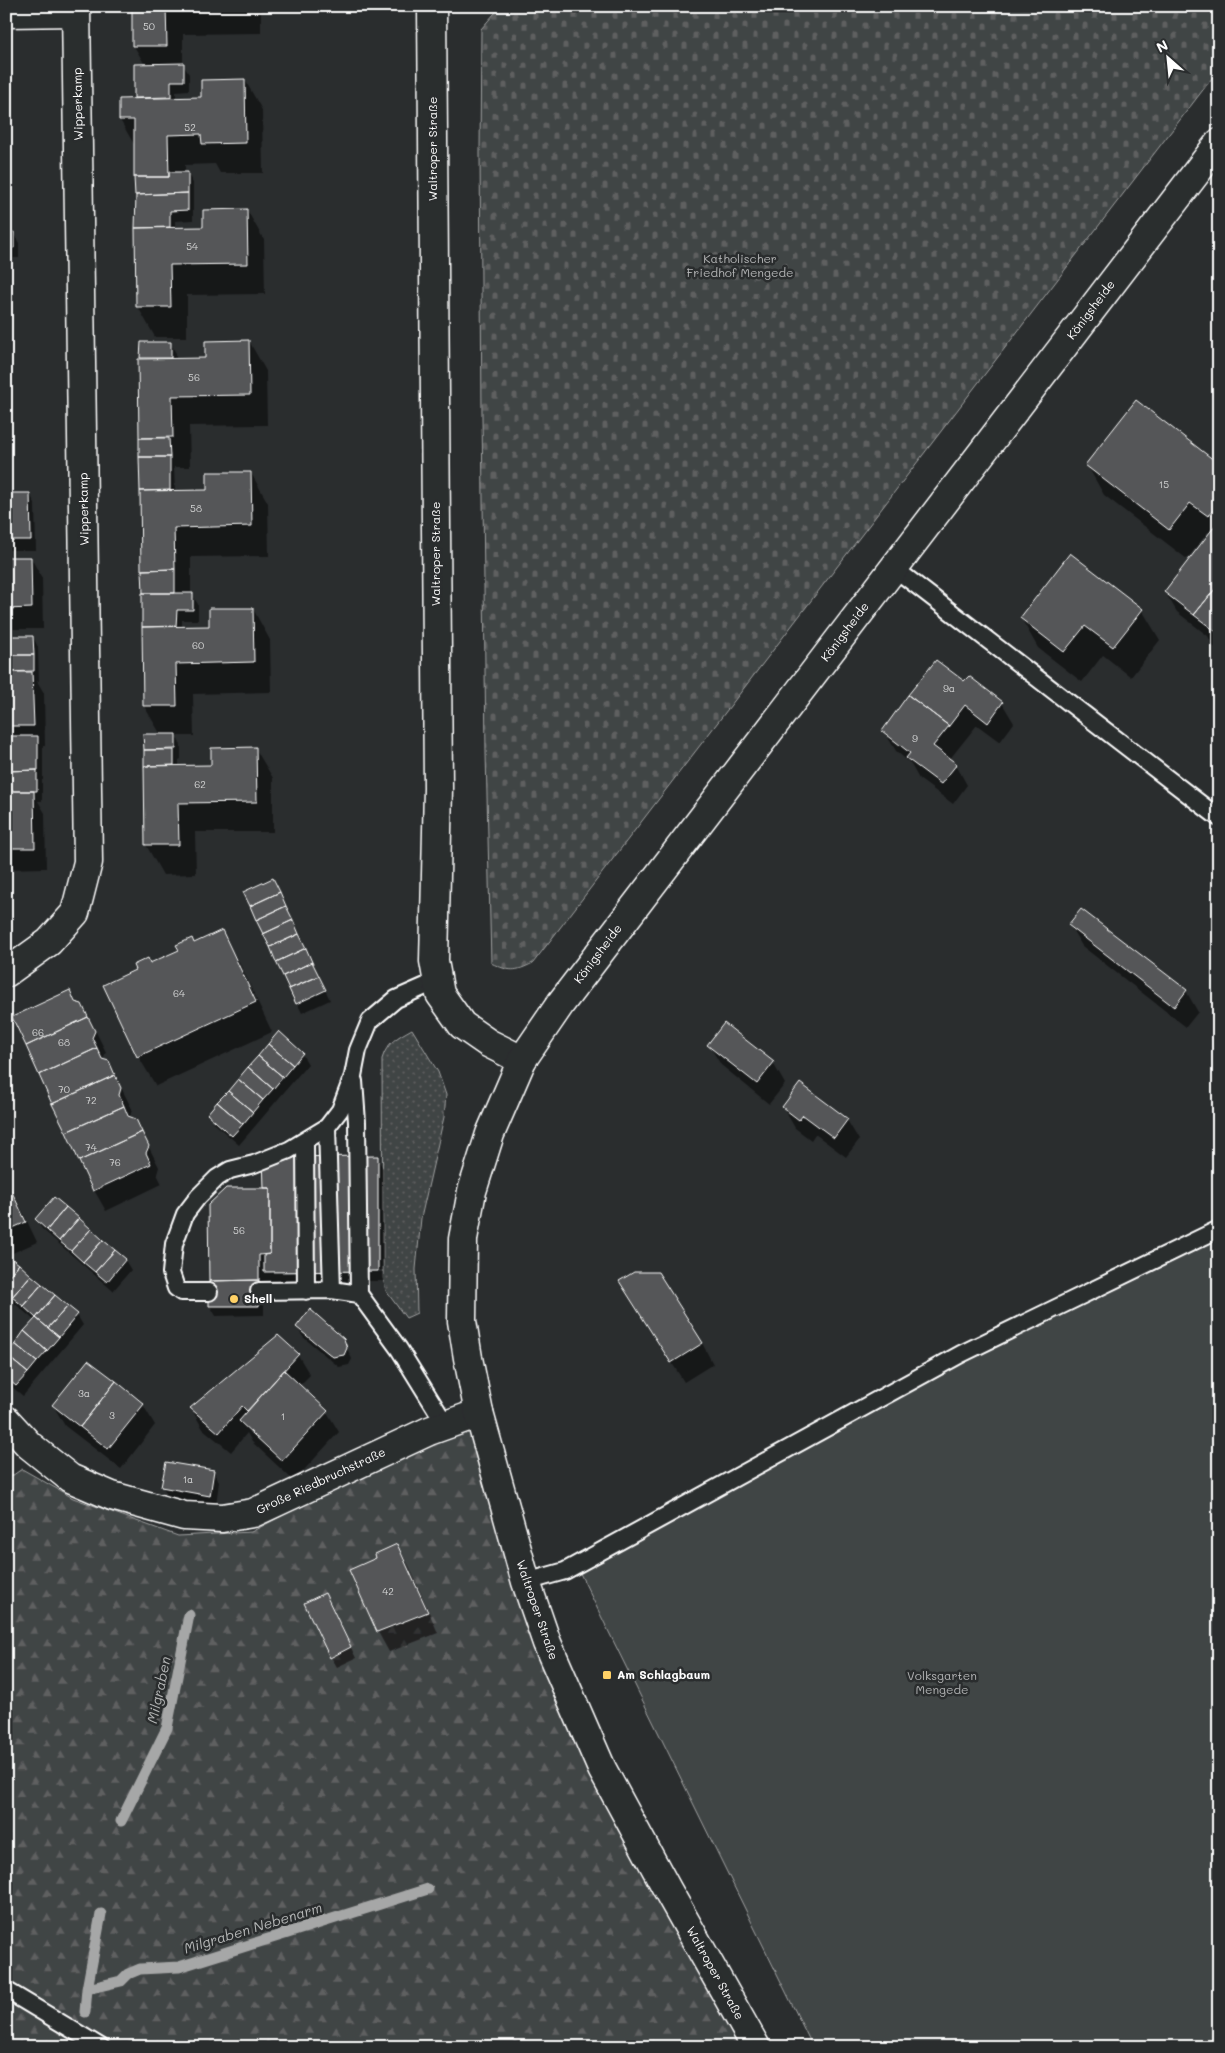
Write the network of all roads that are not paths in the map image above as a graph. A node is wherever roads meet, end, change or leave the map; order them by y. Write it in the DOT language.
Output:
graph roads {
  1 [pos="432,6"];
  2 [pos="76,9"];
  3 [pos="6,13"];
  4 [pos="1219,142"];
  5 [pos="894,568"];
  6 [pos="1219,818"];
  7 [pos="6,973"];
  8 [pos="438,981"];
  9 [pos="522,1060"];
  10 [pos="353,1076"];
  11 [pos="327,1127"];
  12 [pos="490,1134"];
  13 [pos="305,1140"];
  14 [pos="1219,1228"];
  15 [pos="332,1290"];
  16 [pos="259,1291"];
  17 [pos="306,1291"];
  18 [pos="209,1292"];
  19 [pos="360,1294"];
  20 [pos="479,1413"];
  21 [pos="6,1420"];
  22 [pos="446,1425"];
  23 [pos="526,1582"];
  24 [pos="6,1990"];
  25 [pos="101,2047"];
  26 [pos="756,2047"];
  1 -- 8 [label="street, Waltroper Straße"];
  2 -- 3 [label="street, Wipperkamp"];
  2 -- 7 [label="street, Wipperkamp"];
  4 -- 5 [label="street, Königsheide"];
  5 -- 6 [label="lane"];
  5 -- 9 [label="street, Königsheide"];
  8 -- 9 [label="street, Waltroper Straße"];
  8 -- 10 [label="lane"];
  9 -- 12 [label="street, Königsheide"];
  10 -- 11 [label="lane"];
  10 -- 19 [label="lane"];
  11 -- 13 [label="lane"];
  11 -- 15 [label="lane"];
  12 -- 20 [label="street, Waltroper Straße"];
  13 -- 17 [label="lane"];
  13 -- 18 [label="lane"];
  14 -- 23 [label="lane"];
  15 -- 17 [label="lane"];
  15 -- 19 [label="lane"];
  16 -- 17 [label="lane"];
  19 -- 22 [label="lane"];
  20 -- 22 [label="street, Große Riedbruchstraße"];
  20 -- 23 [label="street, Waltroper Straße"];
  21 -- 22 [label="street, Große Riedbruchstraße"];
  23 -- 26 [label="street, Waltroper Straße"];
  24 -- 25 [label="lane"];
}
